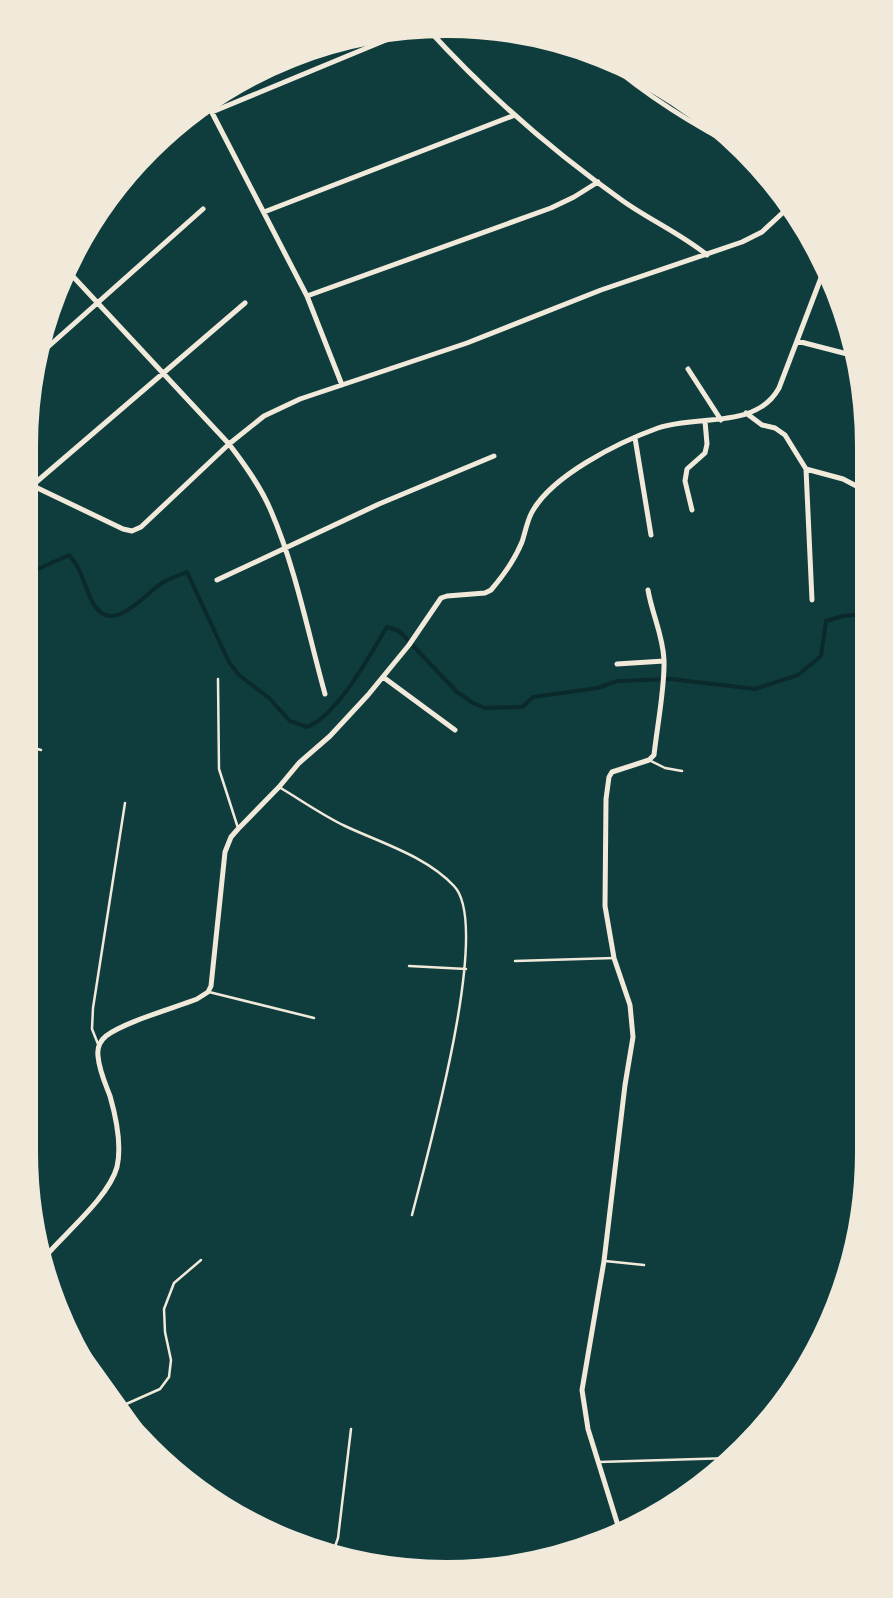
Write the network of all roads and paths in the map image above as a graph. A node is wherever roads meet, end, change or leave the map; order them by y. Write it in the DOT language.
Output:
graph roads {
  1 [pos="434,35"];
  2 [pos="386,40"];
  3 [pos="619,73"];
  4 [pos="212,112"];
  5 [pos="515,114"];
  6 [pos="719,138"];
  7 [pos="598,182"];
  8 [pos="203,209"];
  9 [pos="784,211"];
  10 [pos="264,212"];
  11 [pos="707,255"];
  12 [pos="72,275"];
  13 [pos="822,277"];
  14 [pos="307,296"];
  15 [pos="245,303"];
  16 [pos="98,304"];
  17 [pos="797,341"];
  18 [pos="47,348"];
  19 [pos="847,354"];
  20 [pos="688,369"];
  21 [pos="162,374"];
  22 [pos="342,385"];
  23 [pos="746,413"];
  24 [pos="721,420"];
  25 [pos="705,421"];
  26 [pos="635,438"];
  27 [pos="229,444"];
  28 [pos="494,456"];
  29 [pos="806,469"];
  30 [pos="35,480"];
  31 [pos="35,486"];
  32 [pos="858,487"];
  33 [pos="692,510"];
  34 [pos="651,535"];
  35 [pos="285,550"];
  36 [pos="217,580"];
  37 [pos="648,590"];
  38 [pos="812,600"];
  39 [pos="664,661"];
  40 [pos="617,664"];
  41 [pos="383,676"];
  42 [pos="218,678"];
  43 [pos="325,694"];
  44 [pos="455,730"];
  45 [pos="35,748"];
  46 [pos="41,750"];
  47 [pos="649,760"];
  48 [pos="682,771"];
  49 [pos="279,787"];
  50 [pos="125,803"];
  51 [pos="238,829"];
  52 [pos="614,958"];
  53 [pos="515,961"];
  54 [pos="409,966"];
  55 [pos="466,968"];
  56 [pos="208,992"];
  57 [pos="314,1018"];
  58 [pos="99,1045"];
  59 [pos="412,1215"];
  60 [pos="48,1253"];
  61 [pos="201,1260"];
  62 [pos="604,1261"];
  63 [pos="644,1265"];
  64 [pos="94,1363"];
  65 [pos="124,1406"];
  66 [pos="130,1414"];
  67 [pos="352,1428"];
  68 [pos="721,1458"];
  69 [pos="597,1462"];
  70 [pos="618,1526"];
  71 [pos="335,1547"];
  1 -- 5 [label="street"];
  2 -- 4 [label="street"];
  3 -- 6 [label="street"];
  4 -- 10 [label="street"];
  5 -- 7 [label="street"];
  5 -- 10 [label="street"];
  7 -- 11 [label="street"];
  7 -- 14 [label="street"];
  8 -- 16 [label="street"];
  9 -- 11 [label="street"];
  10 -- 14 [label="street"];
  11 -- 22 [label="street"];
  12 -- 16 [label="street"];
  13 -- 17 [label="street"];
  14 -- 22 [label="street"];
  15 -- 21 [label="street"];
  16 -- 18 [label="street"];
  16 -- 21 [label="street"];
  17 -- 19 [label="street"];
  17 -- 23 [label="street"];
  20 -- 24 [label="street"];
  21 -- 27 [label="street"];
  21 -- 30 [label="street"];
  22 -- 27 [label="street"];
  23 -- 24 [label="street"];
  23 -- 29 [label="street"];
  24 -- 25 [label="street"];
  25 -- 26 [label="street"];
  25 -- 33 [label="street"];
  26 -- 34 [label="street"];
  26 -- 41 [label="street"];
  27 -- 31 [label="street"];
  27 -- 35 [label="street"];
  28 -- 35 [label="street"];
  29 -- 32 [label="street"];
  29 -- 38 [label="street"];
  35 -- 36 [label="street"];
  35 -- 43 [label="street"];
  37 -- 39 [label="street"];
  39 -- 40 [label="street"];
  39 -- 47 [label="street"];
  41 -- 44 [label="street"];
  41 -- 49 [label="street"];
  42 -- 51 [label="lane"];
  45 -- 46 [label="lane"];
  47 -- 48 [label="lane"];
  47 -- 52 [label="street"];
  49 -- 51 [label="street"];
  49 -- 55 [label="lane"];
  50 -- 58 [label="lane"];
  51 -- 56 [label="street"];
  52 -- 53 [label="lane"];
  52 -- 62 [label="street"];
  54 -- 55 [label="lane"];
  55 -- 59 [label="lane"];
  56 -- 57 [label="lane"];
  56 -- 58 [label="street"];
  58 -- 60 [label="street"];
  61 -- 65 [label="lane"];
  62 -- 63 [label="lane"];
  62 -- 69 [label="street"];
  64 -- 65 [label="main road"];
  65 -- 66 [label="main road"];
  67 -- 71 [label="lane"];
  68 -- 69 [label="lane"];
  69 -- 70 [label="street"];
}
